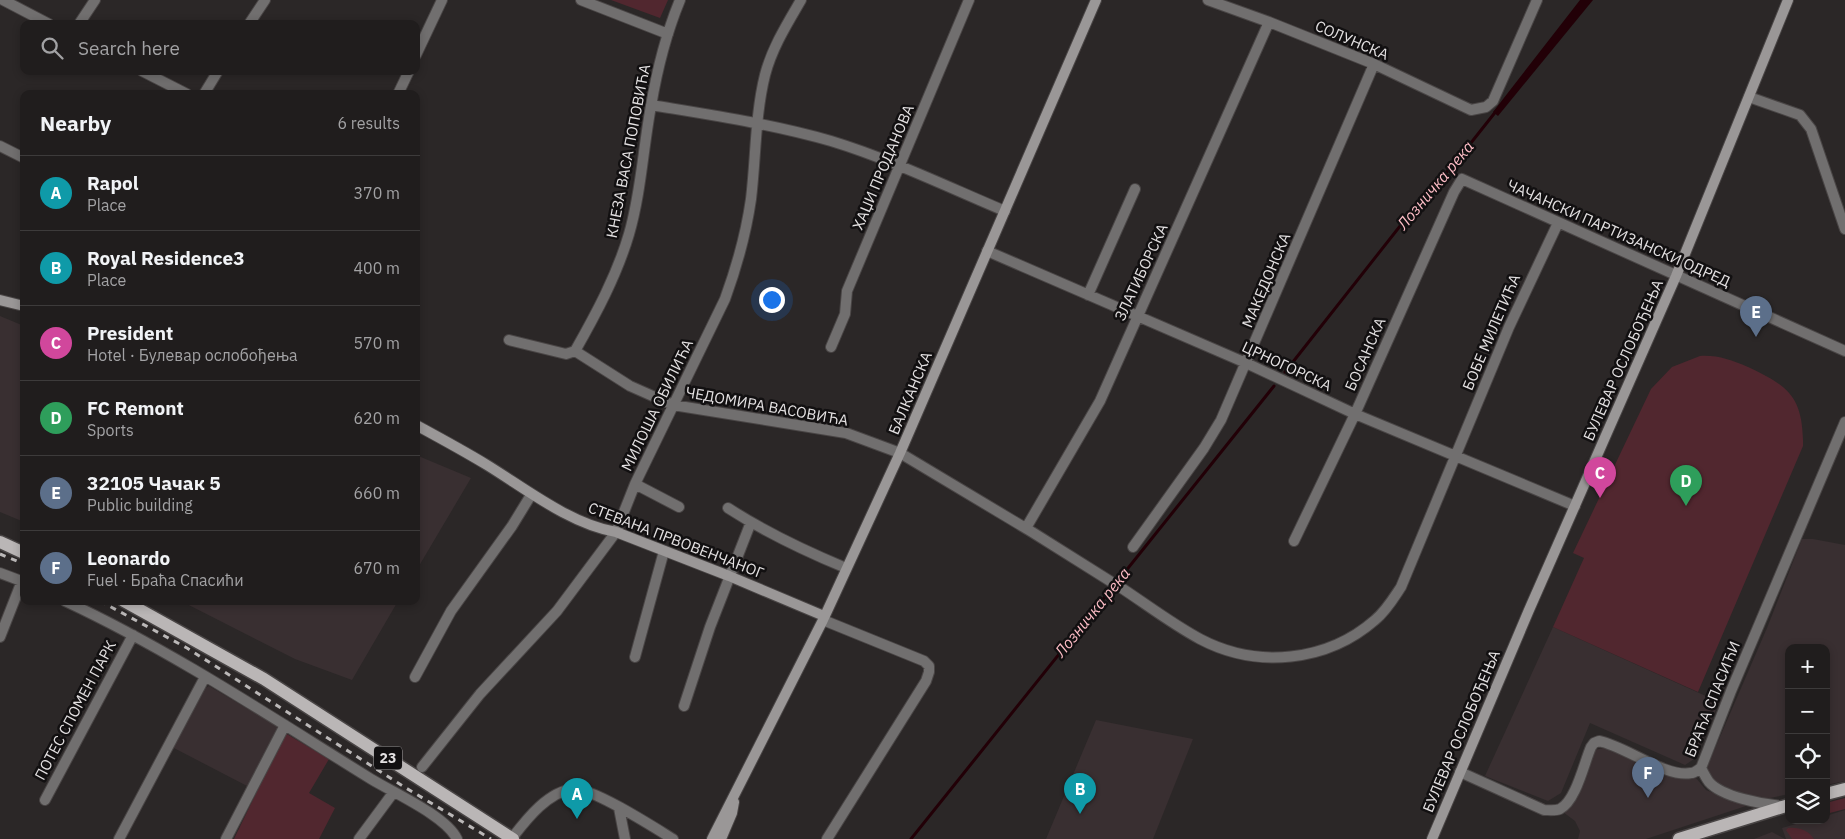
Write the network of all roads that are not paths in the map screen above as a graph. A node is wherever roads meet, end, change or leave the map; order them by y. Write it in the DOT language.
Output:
graph roads {
  1 [pos="3,0"];
  2 [pos="95,0"];
  3 [pos="265,0"];
  4 [pos="442,0"];
  5 [pos="581,0"];
  6 [pos="680,0"];
  7 [pos="802,0"];
  8 [pos="969,0"];
  9 [pos="1096,0"];
  10 [pos="1208,0"];
  11 [pos="1537,0"];
  12 [pos="1788,0"];
  13 [pos="1228,3"];
  14 [pos="41,20"];
  15 [pos="82,20"];
  16 [pos="252,20"];
  17 [pos="1269,22"];
  18 [pos="668,34"];
  19 [pos="420,47"];
  20 [pos="1374,64"];
  21 [pos="150,75"];
  22 [pos="216,75"];
  23 [pos="407,75"];
  24 [pos="179,90"];
  25 [pos="206,90"];
  26 [pos="400,90"];
  27 [pos="1749,97"];
  28 [pos="651,105"];
  29 [pos="758,124"];
  30 [pos="0,146"];
  31 [pos="20,156"];
  32 [pos="899,166"];
  33 [pos="1462,179"];
  34 [pos="1135,189"];
  35 [pos="1005,211"];
  36 [pos="1558,223"];
  37 [pos="1845,229"];
  38 [pos="987,251"];
  39 [pos="1676,276"];
  40 [pos="1088,295"];
  41 [pos="0,300"];
  42 [pos="20,305"];
  43 [pos="1137,317"];
  44 [pos="509,340"];
  45 [pos="831,347"];
  46 [pos="575,351"];
  47 [pos="1845,351"];
  48 [pos="1246,363"];
  49 [pos="673,405"];
  50 [pos="1355,414"];
  51 [pos="1845,422"];
  52 [pos="420,427"];
  53 [pos="900,453"];
  54 [pos="1455,455"];
  55 [pos="635,484"];
  56 [pos="531,495"];
  57 [pos="1575,506"];
  58 [pos="679,507"];
  59 [pos="728,508"];
  60 [pos="751,522"];
  61 [pos="1026,528"];
  62 [pos="616,532"];
  63 [pos="1294,541"];
  64 [pos="0,542"];
  65 [pos="1134,547"];
  66 [pos="20,551"];
  67 [pos="664,551"];
  68 [pos="846,568"];
  69 [pos="0,573"];
  70 [pos="729,576"];
  71 [pos="20,581"];
  72 [pos="1110,581"];
  73 [pos="1120,587"];
  74 [pos="20,589"];
  75 [pos="73,605"];
  76 [pos="131,605"];
  77 [pos="824,618"];
  78 [pos="132,635"];
  79 [pos="0,637"];
  80 [pos="635,657"];
  81 [pos="205,677"];
  82 [pos="415,677"];
  83 [pos="684,706"];
  84 [pos="285,725"];
  85 [pos="422,768"];
  86 [pos="1700,768"];
  87 [pos="1460,772"];
  88 [pos="1845,789"];
  89 [pos="736,791"];
  90 [pos="393,793"];
  91 [pos="1830,793"];
  92 [pos="44,800"];
  93 [pos="1785,805"];
  94 [pos="1785,806"];
  95 [pos="619,808"];
  96 [pos="119,839"];
  97 [pos="226,839"];
  98 [pos="359,839"];
  99 [pos="457,839"];
  100 [pos="512,839"];
  101 [pos="625,839"];
  102 [pos="673,839"];
  103 [pos="712,839"];
  104 [pos="720,839"];
  105 [pos="827,839"];
  106 [pos="1432,839"];
  107 [pos="1679,839"];
  1 -- 14 [label="street"];
  2 -- 15 [label="street"];
  3 -- 16 [label="street"];
  4 -- 19 [label="street"];
  5 -- 18 [label="street"];
  6 -- 18 [label="street, КНЕЗА ВАСА ПОПОВИЋА"];
  7 -- 29 [label="street, МИЛОША ОБИЛИЋА"];
  8 -- 32 [label="street, ХАЏИ ПРОДАНОВА"];
  9 -- 35 [label="street, БАЛКАНСКА"];
  10 -- 13 [label="street, СОЛУНСКА"];
  11 -- 20 [label="street, СОЛУНСКА"];
  12 -- 27 [label="street, БУЛЕВАР ОСЛОБОЂЕЊА"];
  13 -- 17 [label="street, СОЛУНСКА"];
  17 -- 20 [label="street, СОЛУНСКА"];
  17 -- 43 [label="street, ЗЛАТИБОРСКА"];
  18 -- 28 [label="street, КНЕЗА ВАСА ПОПОВИЋА"];
  20 -- 48 [label="street, МАКЕДОНСКА"];
  21 -- 24 [label="street"];
  22 -- 25 [label="street"];
  23 -- 26 [label="street"];
  27 -- 37 [label="street"];
  27 -- 39 [label="street, БУЛЕВАР ОСЛОБОЂЕЊА"];
  28 -- 29 [label="street"];
  28 -- 46 [label="street, КНЕЗА ВАСА ПОПОВИЋА"];
  29 -- 32 [label="street"];
  29 -- 49 [label="street, МИЛОША ОБИЛИЋА"];
  30 -- 31 [label="street"];
  32 -- 35 [label="street"];
  32 -- 45 [label="street, ХАЏИ ПРОДАНОВА"];
  33 -- 36 [label="street, ЧАЧАНСКИ ПАРТИЗАНСКИ ОДРЕД"];
  33 -- 50 [label="street, БОСАНСКА"];
  34 -- 40 [label="street"];
  35 -- 38 [label="street, БАЛКАНСКА"];
  36 -- 39 [label="street, ЧАЧАНСКИ ПАРТИЗАНСКИ ОДРЕД"];
  36 -- 54 [label="street, БОБЕ МИЛЕТИЋА"];
  38 -- 40 [label="street, ЦРНОГОРСКА"];
  38 -- 53 [label="street, БАЛКАНСКА"];
  39 -- 47 [label="street, ЧАЧАНСКИ ПАРТИЗАНСКИ ОДРЕД"];
  39 -- 57 [label="street, БУЛЕВАР ОСЛОБОЂЕЊА"];
  40 -- 43 [label="street, ЦРНОГОРСКА"];
  41 -- 42 [label="street"];
  43 -- 48 [label="street, ЦРНОГОРСКА"];
  43 -- 61 [label="street, ЗЛАТИБОРСКА"];
  44 -- 46 [label="street"];
  46 -- 49 [label="street, ЧЕДОМИРА ВАСОВИЋА"];
  48 -- 50 [label="street, ЦРНОГОРСКА"];
  48 -- 65 [label="street, МАКЕДОНСКА"];
  49 -- 53 [label="street, ЧЕДОМИРА ВАСОВИЋА"];
  49 -- 55 [label="street, МИЛОША ОБИЛИЋА"];
  50 -- 54 [label="street, ЦРНОГОРСКА"];
  50 -- 63 [label="street, БОСАНСКА"];
  51 -- 86 [label="street, БРАЋА СПАСИЋИ"];
  52 -- 56 [label="street, СТЕВАНА ПРВОВЕНЧАНОГ"];
  53 -- 61 [label="street, ЧЕДОМИРА ВАСОВИЋА"];
  53 -- 68 [label="street, БАЛКАНСКА"];
  54 -- 57 [label="street, ЦРНОГОРСКА"];
  54 -- 73 [label="street"];
  55 -- 58 [label="street"];
  55 -- 62 [label="street, МИЛОША ОБИЛИЋА"];
  56 -- 62 [label="street, СТЕВАНА ПРВОВЕНЧАНОГ"];
  56 -- 82 [label="street"];
  57 -- 87 [label="street, БУЛЕВАР ОСЛОБОЂЕЊА"];
  59 -- 60 [label="street"];
  60 -- 68 [label="street"];
  60 -- 70 [label="street"];
  61 -- 72 [label="street, ЧЕДОМИРА ВАСОВИЋА"];
  62 -- 67 [label="street, СТЕВАНА ПРВОВЕНЧАНОГ"];
  62 -- 85 [label="street, МИЛОША ОБИЛИЋА"];
  64 -- 66 [label="main road"];
  67 -- 70 [label="street, СТЕВАНА ПРВОВЕНЧАНОГ"];
  67 -- 80 [label="street"];
  68 -- 77 [label="street, БАЛКАНСКА"];
  69 -- 71 [label="street"];
  70 -- 77 [label="street, СТЕВАНА ПРВОВЕНЧАНОГ"];
  70 -- 83 [label="street"];
  74 -- 79 [label="street"];
  75 -- 78 [label="street, ПОТЕС СПОМЕН ПАРК"];
  76 -- 100 [label="main road, 23"];
  77 -- 89 [label="street, БАЛКАНСКА"];
  77 -- 105 [label="street"];
  78 -- 81 [label="street, ПОТЕС СПОМЕН ПАРК"];
  78 -- 92 [label="street, ПОТЕС СПОМЕН ПАРК"];
  81 -- 84 [label="street, ПОТЕС СПОМЕН ПАРК"];
  81 -- 96 [label="street"];
  84 -- 90 [label="street, ПОТЕС СПОМЕН ПАРК"];
  84 -- 97 [label="street"];
  86 -- 87 [label="street, БРАЋА СПАСИЋИ"];
  86 -- 93 [label="street"];
  87 -- 106 [label="street, БУЛЕВАР ОСЛОБОЂЕЊА"];
  88 -- 91 [label="main road"];
  89 -- 103 [label="street, БАЛКАНСКА"];
  89 -- 104 [label="street, БАЛКАНСКА"];
  90 -- 98 [label="street"];
  90 -- 99 [label="street, ПОТЕС СПОМЕН ПАРК"];
  94 -- 107 [label="main road"];
  95 -- 100 [label="street"];
  95 -- 101 [label="street"];
  95 -- 102 [label="street"];
}
